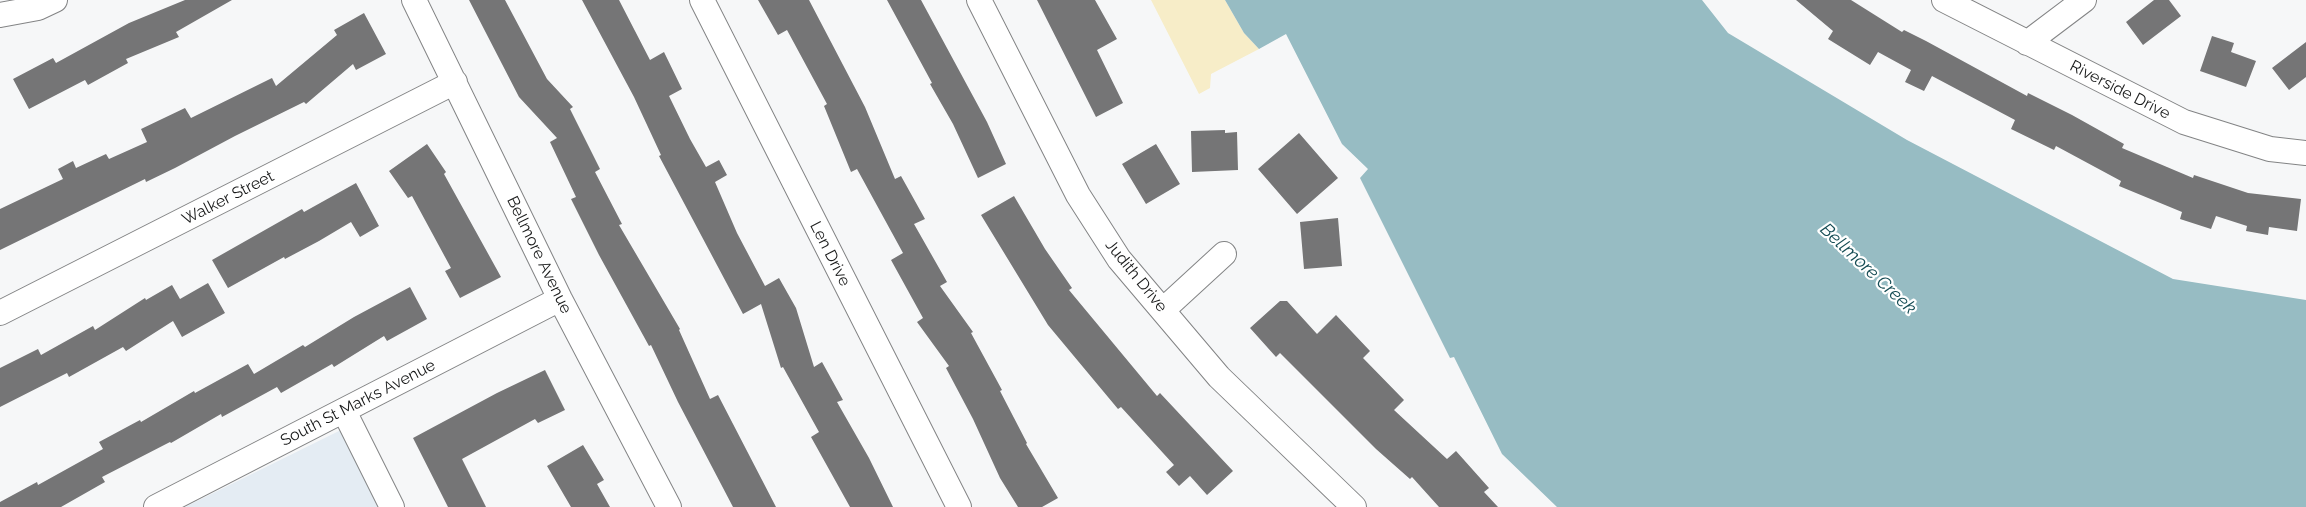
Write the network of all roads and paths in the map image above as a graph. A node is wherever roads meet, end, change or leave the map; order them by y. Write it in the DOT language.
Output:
graph roads {
  1 [pos="55,0"];
  2 [pos="414,0"];
  3 [pos="702,0"];
  4 [pos="979,0"];
  5 [pos="1944,0"];
  6 [pos="2084,0"];
  7 [pos="0,15"];
  8 [pos="2027,43"];
  9 [pos="455,82"];
  10 [pos="2303,150"];
  11 [pos="1224,254"];
  12 [pos="560,299"];
  13 [pos="1163,310"];
  14 [pos="0,313"];
  15 [pos="344,411"];
  16 [pos="156,507"];
  17 [pos="392,507"];
  18 [pos="669,507"];
  19 [pos="959,507"];
  20 [pos="1354,507"];
  1 -- 7 [label="street"];
  2 -- 9 [label="street, Bellmore Avenue"];
  3 -- 19 [label="street, Len Drive"];
  4 -- 13 [label="street, Judith Drive"];
  5 -- 8 [label="street, Riverside Drive"];
  6 -- 8 [label="street"];
  8 -- 10 [label="street, Riverside Drive"];
  9 -- 12 [label="street, Bellmore Avenue"];
  9 -- 14 [label="street, Walker Street"];
  11 -- 13 [label="street"];
  12 -- 15 [label="street, South St Marks Avenue"];
  12 -- 18 [label="street, Bellmore Avenue"];
  13 -- 20 [label="street, Judith Drive"];
  15 -- 16 [label="street, South St Marks Avenue"];
  15 -- 17 [label="street"];
}
